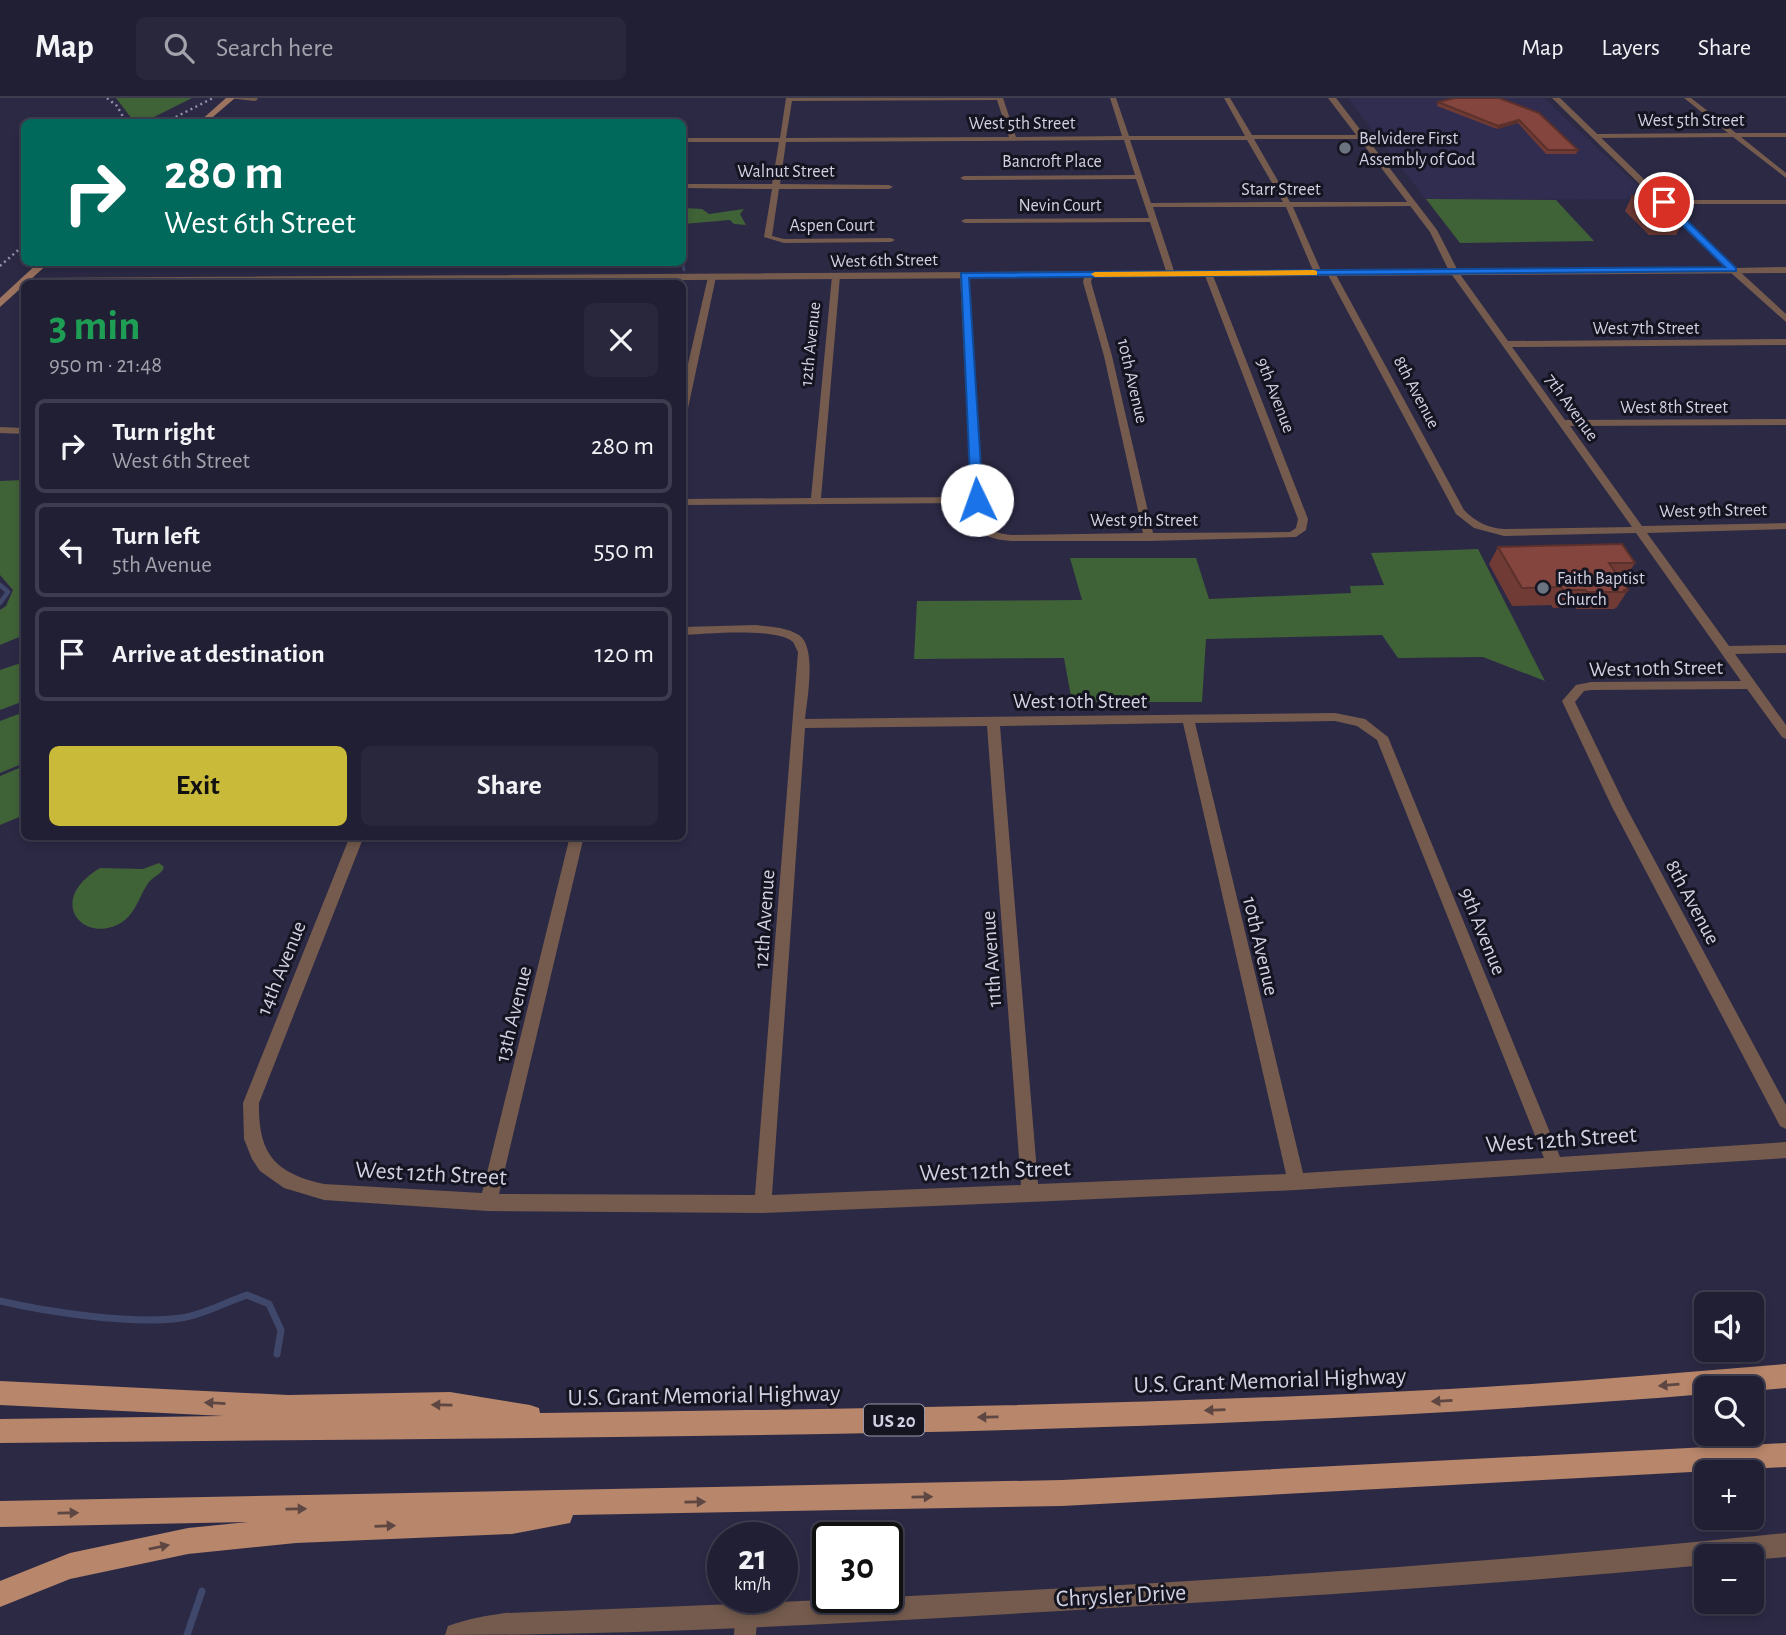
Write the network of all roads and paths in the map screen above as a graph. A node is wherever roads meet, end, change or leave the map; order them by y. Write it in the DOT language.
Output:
graph roads {
  1 [pos="231,98"];
  2 [pos="1000,98"];
  3 [pos="1112,98"];
  4 [pos="1227,98"];
  5 [pos="1332,98"];
  6 [pos="1556,98"];
  7 [pos="1687,98"];
  8 [pos="254,99"];
  9 [pos="789,99"];
  10 [pos="206,119"];
  11 [pos="1735,135"];
  12 [pos="1786,135"];
  13 [pos="1596,136"];
  14 [pos="1362,137"];
  15 [pos="1250,138"];
  16 [pos="1013,139"];
  17 [pos="1126,139"];
  18 [pos="686,140"];
  19 [pos="781,140"];
  20 [pos="1786,176"];
  21 [pos="1140,177"];
  22 [pos="964,178"];
  23 [pos="686,186"];
  24 [pos="774,187"];
  25 [pos="890,187"];
  26 [pos="1664,202"];
  27 [pos="1786,202"];
  28 [pos="1288,204"];
  29 [pos="1413,204"];
  30 [pos="1150,205"];
  31 [pos="1155,220"];
  32 [pos="965,221"];
  33 [pos="891,240"];
  34 [pos="41,266"];
  35 [pos="1733,270"];
  36 [pos="1786,270"];
  37 [pos="1454,272"];
  38 [pos="1208,273"];
  39 [pos="1318,273"];
  40 [pos="1331,273"];
  41 [pos="1090,274"];
  42 [pos="1171,274"];
  43 [pos="964,275"];
  44 [pos="836,276"];
  45 [pos="712,277"];
  46 [pos="25,280"];
  47 [pos="582,280"];
  48 [pos="21,284"];
  49 [pos="0,304"];
  50 [pos="1786,319"];
  51 [pos="1786,342"];
  52 [pos="1505,344"];
  53 [pos="686,395"];
  54 [pos="1786,422"];
  55 [pos="1562,423"];
  56 [pos="0,430"];
  57 [pos="21,430"];
  58 [pos="816,500"];
  59 [pos="977,500"];
  60 [pos="686,502"];
  61 [pos="1474,526"];
  62 [pos="1786,526"];
  63 [pos="1638,528"];
  64 [pos="1301,530"];
  65 [pos="1149,538"];
  66 [pos="686,631"];
  67 [pos="1786,649"];
  68 [pos="1725,650"];
  69 [pos="1751,685"];
  70 [pos="1568,701"];
  71 [pos="993,720"];
  72 [pos="1188,720"];
  73 [pos="1361,722"];
  74 [pos="799,724"];
  75 [pos="1786,734"];
  76 [pos="355,840"];
  77 [pos="576,840"];
  78 [pos="249,1117"];
  79 [pos="1786,1121"];
  80 [pos="1786,1150"];
  81 [pos="1555,1164"];
  82 [pos="1296,1182"];
  83 [pos="1030,1194"];
  84 [pos="488,1202"];
  85 [pos="763,1204"];
  86 [pos="1786,1376"];
  87 [pos="0,1393"];
  88 [pos="582,1425"];
  89 [pos="0,1431"];
  90 [pos="1786,1455"];
  91 [pos="641,1503"];
  92 [pos="0,1514"];
  93 [pos="1786,1545"];
  94 [pos="0,1594"];
  95 [pos="746,1626"];
  96 [pos="457,1635"];
  1 -- 8 [label="street"];
  1 -- 10 [label="main road"];
  2 -- 9 [label="street"];
  2 -- 16 [label="street"];
  3 -- 17 [label="street"];
  4 -- 15 [label="street"];
  5 -- 14 [label="street, 7th Avenue"];
  6 -- 13 [label="street"];
  7 -- 11 [label="street"];
  9 -- 19 [label="street"];
  11 -- 12 [label="street, West 5th Street"];
  11 -- 13 [label="street, West 5th Street"];
  11 -- 20 [label="street"];
  13 -- 26 [label="street"];
  14 -- 15 [label="street, West 5th Street"];
  14 -- 29 [label="street, 7th Avenue"];
  15 -- 17 [label="street, West 5th Street"];
  15 -- 28 [label="street"];
  16 -- 17 [label="street, West 5th Street"];
  16 -- 19 [label="street, West 5th Street"];
  17 -- 21 [label="street"];
  18 -- 19 [label="street, West 5th Street"];
  19 -- 24 [label="street"];
  21 -- 22 [label="street, Bancroft Place"];
  21 -- 30 [label="street"];
  23 -- 24 [label="street, Walnut Street"];
  24 -- 25 [label="street, Walnut Street"];
  24 -- 33 [label="street, Aspen Court"];
  26 -- 27 [label="street"];
  26 -- 35 [label="street"];
  28 -- 29 [label="street, Starr Street"];
  28 -- 30 [label="street, Starr Street"];
  28 -- 39 [label="street"];
  29 -- 37 [label="street, 7th Avenue"];
  30 -- 31 [label="street"];
  31 -- 32 [label="street, Nevin Court"];
  31 -- 42 [label="street"];
  34 -- 46 [label="main road"];
  35 -- 36 [label="street, West 6th Street"];
  35 -- 37 [label="street, West 6th Street"];
  35 -- 50 [label="street"];
  37 -- 40 [label="street, West 6th Street"];
  37 -- 52 [label="street, 7th Avenue"];
  38 -- 39 [label="street, West 6th Street"];
  38 -- 42 [label="street, West 6th Street"];
  38 -- 64 [label="street, 9th Avenue"];
  39 -- 40 [label="street, West 6th Street"];
  40 -- 61 [label="street, 8th Avenue"];
  41 -- 42 [label="street, West 6th Street"];
  41 -- 43 [label="street, West 6th Street"];
  41 -- 65 [label="street, 10th Avenue"];
  43 -- 44 [label="street, West 6th Street"];
  43 -- 59 [label="street"];
  44 -- 45 [label="street, West 6th Street"];
  44 -- 58 [label="street, 12th Avenue"];
  45 -- 47 [label="street, West 6th Street"];
  45 -- 53 [label="street"];
  48 -- 49 [label="main road"];
  51 -- 52 [label="street, West 7th Street"];
  52 -- 55 [label="street, 7th Avenue"];
  54 -- 55 [label="street, West 8th Street"];
  55 -- 63 [label="street, 7th Avenue"];
  56 -- 57 [label="street"];
  58 -- 59 [label="street"];
  58 -- 60 [label="street"];
  59 -- 65 [label="street, West 9th Street"];
  61 -- 63 [label="street, West 9th Street"];
  62 -- 63 [label="street, West 9th Street"];
  63 -- 68 [label="street, 7th Avenue"];
  64 -- 65 [label="street, West 9th Street"];
  66 -- 74 [label="street, 12th Avenue"];
  67 -- 68 [label="street"];
  68 -- 69 [label="street, 7th Avenue"];
  69 -- 70 [label="street, West 10th Street"];
  69 -- 75 [label="street, 7th Avenue"];
  70 -- 79 [label="street, 8th Avenue"];
  71 -- 72 [label="street, West 10th Street"];
  71 -- 74 [label="street, West 10th Street"];
  71 -- 83 [label="street, 11th Avenue"];
  72 -- 73 [label="street, West 10th Street"];
  72 -- 82 [label="street, 10th Avenue"];
  73 -- 81 [label="street, 9th Avenue"];
  74 -- 85 [label="street, 12th Avenue"];
  76 -- 78 [label="street, 14th Avenue"];
  77 -- 84 [label="street, 13th Avenue"];
  78 -- 84 [label="street, West 12th Street"];
  80 -- 81 [label="street, West 12th Street"];
  81 -- 82 [label="street, West 12th Street"];
  82 -- 83 [label="street, West 12th Street"];
  83 -- 85 [label="street, West 12th Street"];
  84 -- 85 [label="street, West 12th Street"];
  86 -- 88 [label="main road, U.S. Grant Memorial Highway / US 20, one-way"];
  88 -- 87 [label="main road, one-way"];
  88 -- 89 [label="main road, U.S. Grant Memorial Highway / US 20"];
  91 -- 90 [label="main road, one-way"];
  92 -- 91 [label="main road, one-way"];
  94 -- 91 [label="main road, one-way"];
  93 -- 95 [label="street, Chrysler Drive"];
  95 -- 96 [label="street, Chrysler Drive"];
}
